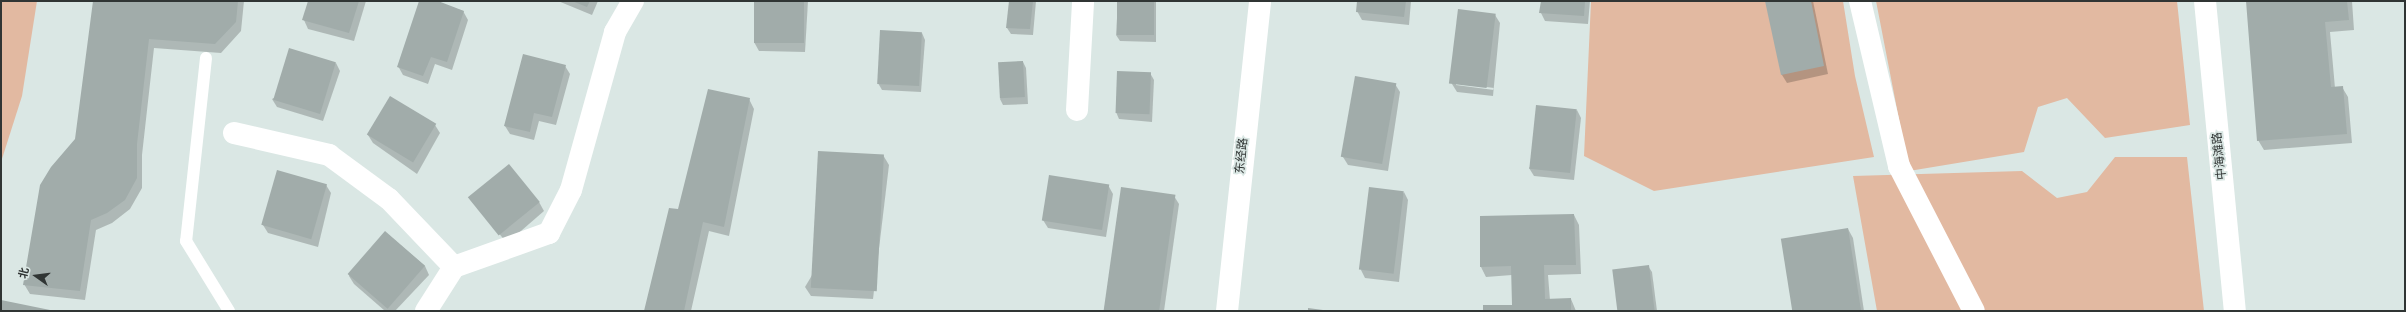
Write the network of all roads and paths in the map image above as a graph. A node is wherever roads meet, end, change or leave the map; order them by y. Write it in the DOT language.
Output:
graph roads {
  1 [pos="633,1"];
  2 [pos="1083,1"];
  3 [pos="1260,1"];
  4 [pos="1860,1"];
  5 [pos="2205,1"];
  6 [pos="206,58"];
  7 [pos="1077,110"];
  8 [pos="234,133"];
  9 [pos="454,267"];
  10 [pos="229,311"];
  11 [pos="426,311"];
  12 [pos="1227,311"];
  13 [pos="1974,311"];
  14 [pos="2235,311"];
  1 -- 9 [label="street"];
  2 -- 7 [label="street"];
  3 -- 12 [label="street, 东经路"];
  4 -- 13 [label="street"];
  5 -- 14 [label="street, 中海滩路"];
  6 -- 10 [label="lane"];
  8 -- 9 [label="street"];
  9 -- 11 [label="street"];
}
